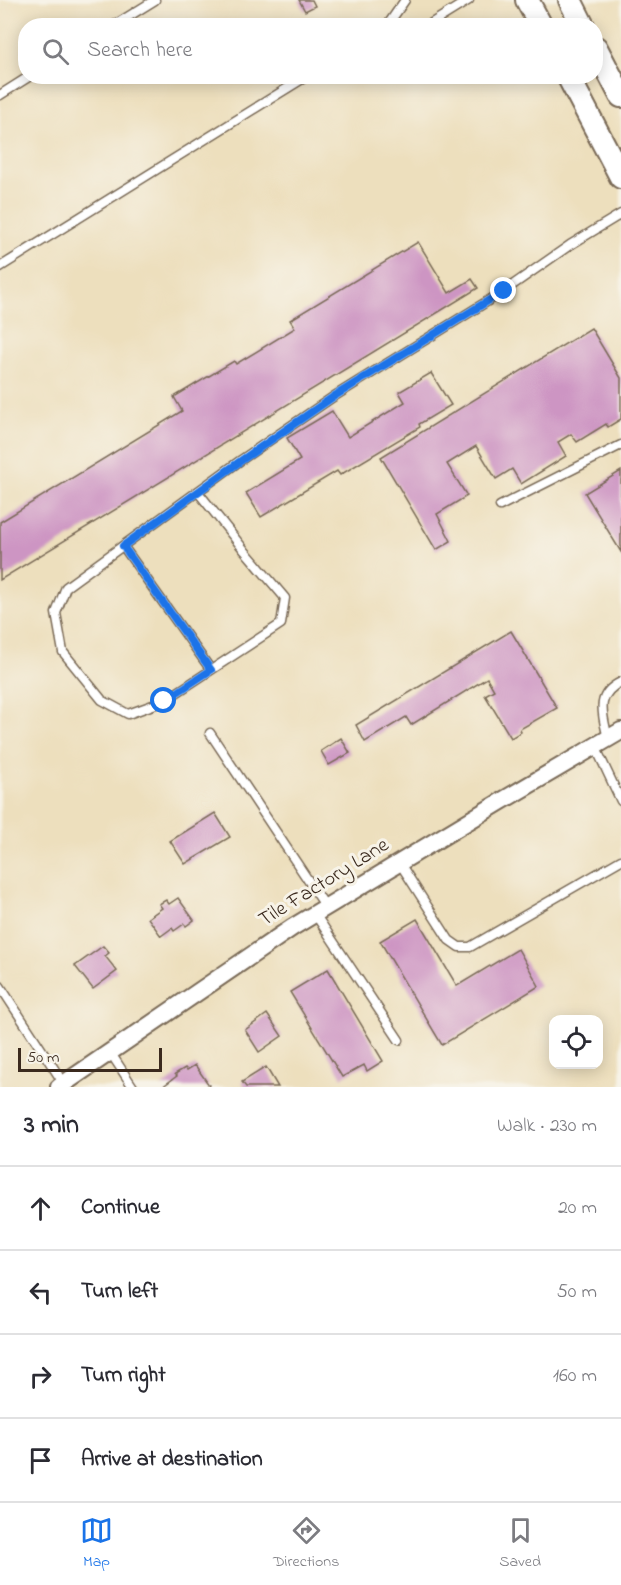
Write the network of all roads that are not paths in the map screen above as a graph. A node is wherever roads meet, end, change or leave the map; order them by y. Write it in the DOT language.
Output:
graph roads {
  1 [pos="155,0"];
  2 [pos="405,0"];
  3 [pos="469,0"];
  4 [pos="527,0"];
  5 [pos="570,0"];
  6 [pos="126,18"];
  7 [pos="393,18"];
  8 [pos="440,18"];
  9 [pos="537,18"];
  10 [pos="579,18"];
  11 [pos="603,61"];
  12 [pos="18,83"];
  13 [pos="294,84"];
  14 [pos="572,84"];
  15 [pos="0,94"];
  16 [pos="621,96"];
  17 [pos="621,177"];
  18 [pos="621,214"];
  19 [pos="0,267"];
  20 [pos="621,445"];
  21 [pos="198,492"];
  22 [pos="500,506"];
  23 [pos="123,546"];
  24 [pos="211,670"];
  25 [pos="621,682"];
  26 [pos="210,733"];
  27 [pos="608,739"];
  28 [pos="621,801"];
  29 [pos="621,860"];
  30 [pos="399,862"];
  31 [pos="320,911"];
  32 [pos="0,986"];
  33 [pos="399,1040"];
  34 [pos="110,1052"];
  35 [pos="62,1085"];
  36 [pos="133,1087"];
  1 -- 6 [label="lane"];
  2 -- 7 [label="lane"];
  3 -- 8 [label="lane"];
  4 -- 9 [label="main road"];
  5 -- 10 [label="main road"];
  11 -- 16 [label="main road"];
  12 -- 15 [label="lane"];
  13 -- 19 [label="lane"];
  14 -- 17 [label="main road"];
  18 -- 21 [label="lane"];
  20 -- 22 [label="lane"];
  21 -- 23 [label="lane"];
  21 -- 24 [label="lane"];
  23 -- 24 [label="lane"];
  23 -- 24 [label="lane"];
  25 -- 27 [label="lane"];
  26 -- 31 [label="lane"];
  27 -- 28 [label="lane"];
  27 -- 30 [label="street, Tile Factory Lane"];
  29 -- 30 [label="lane"];
  30 -- 31 [label="street, Tile Factory Lane"];
  31 -- 33 [label="lane"];
  31 -- 34 [label="street, Tile Factory Lane"];
  32 -- 35 [label="lane"];
  34 -- 35 [label="street, Tile Factory Lane"];
  34 -- 36 [label="lane"];
}
